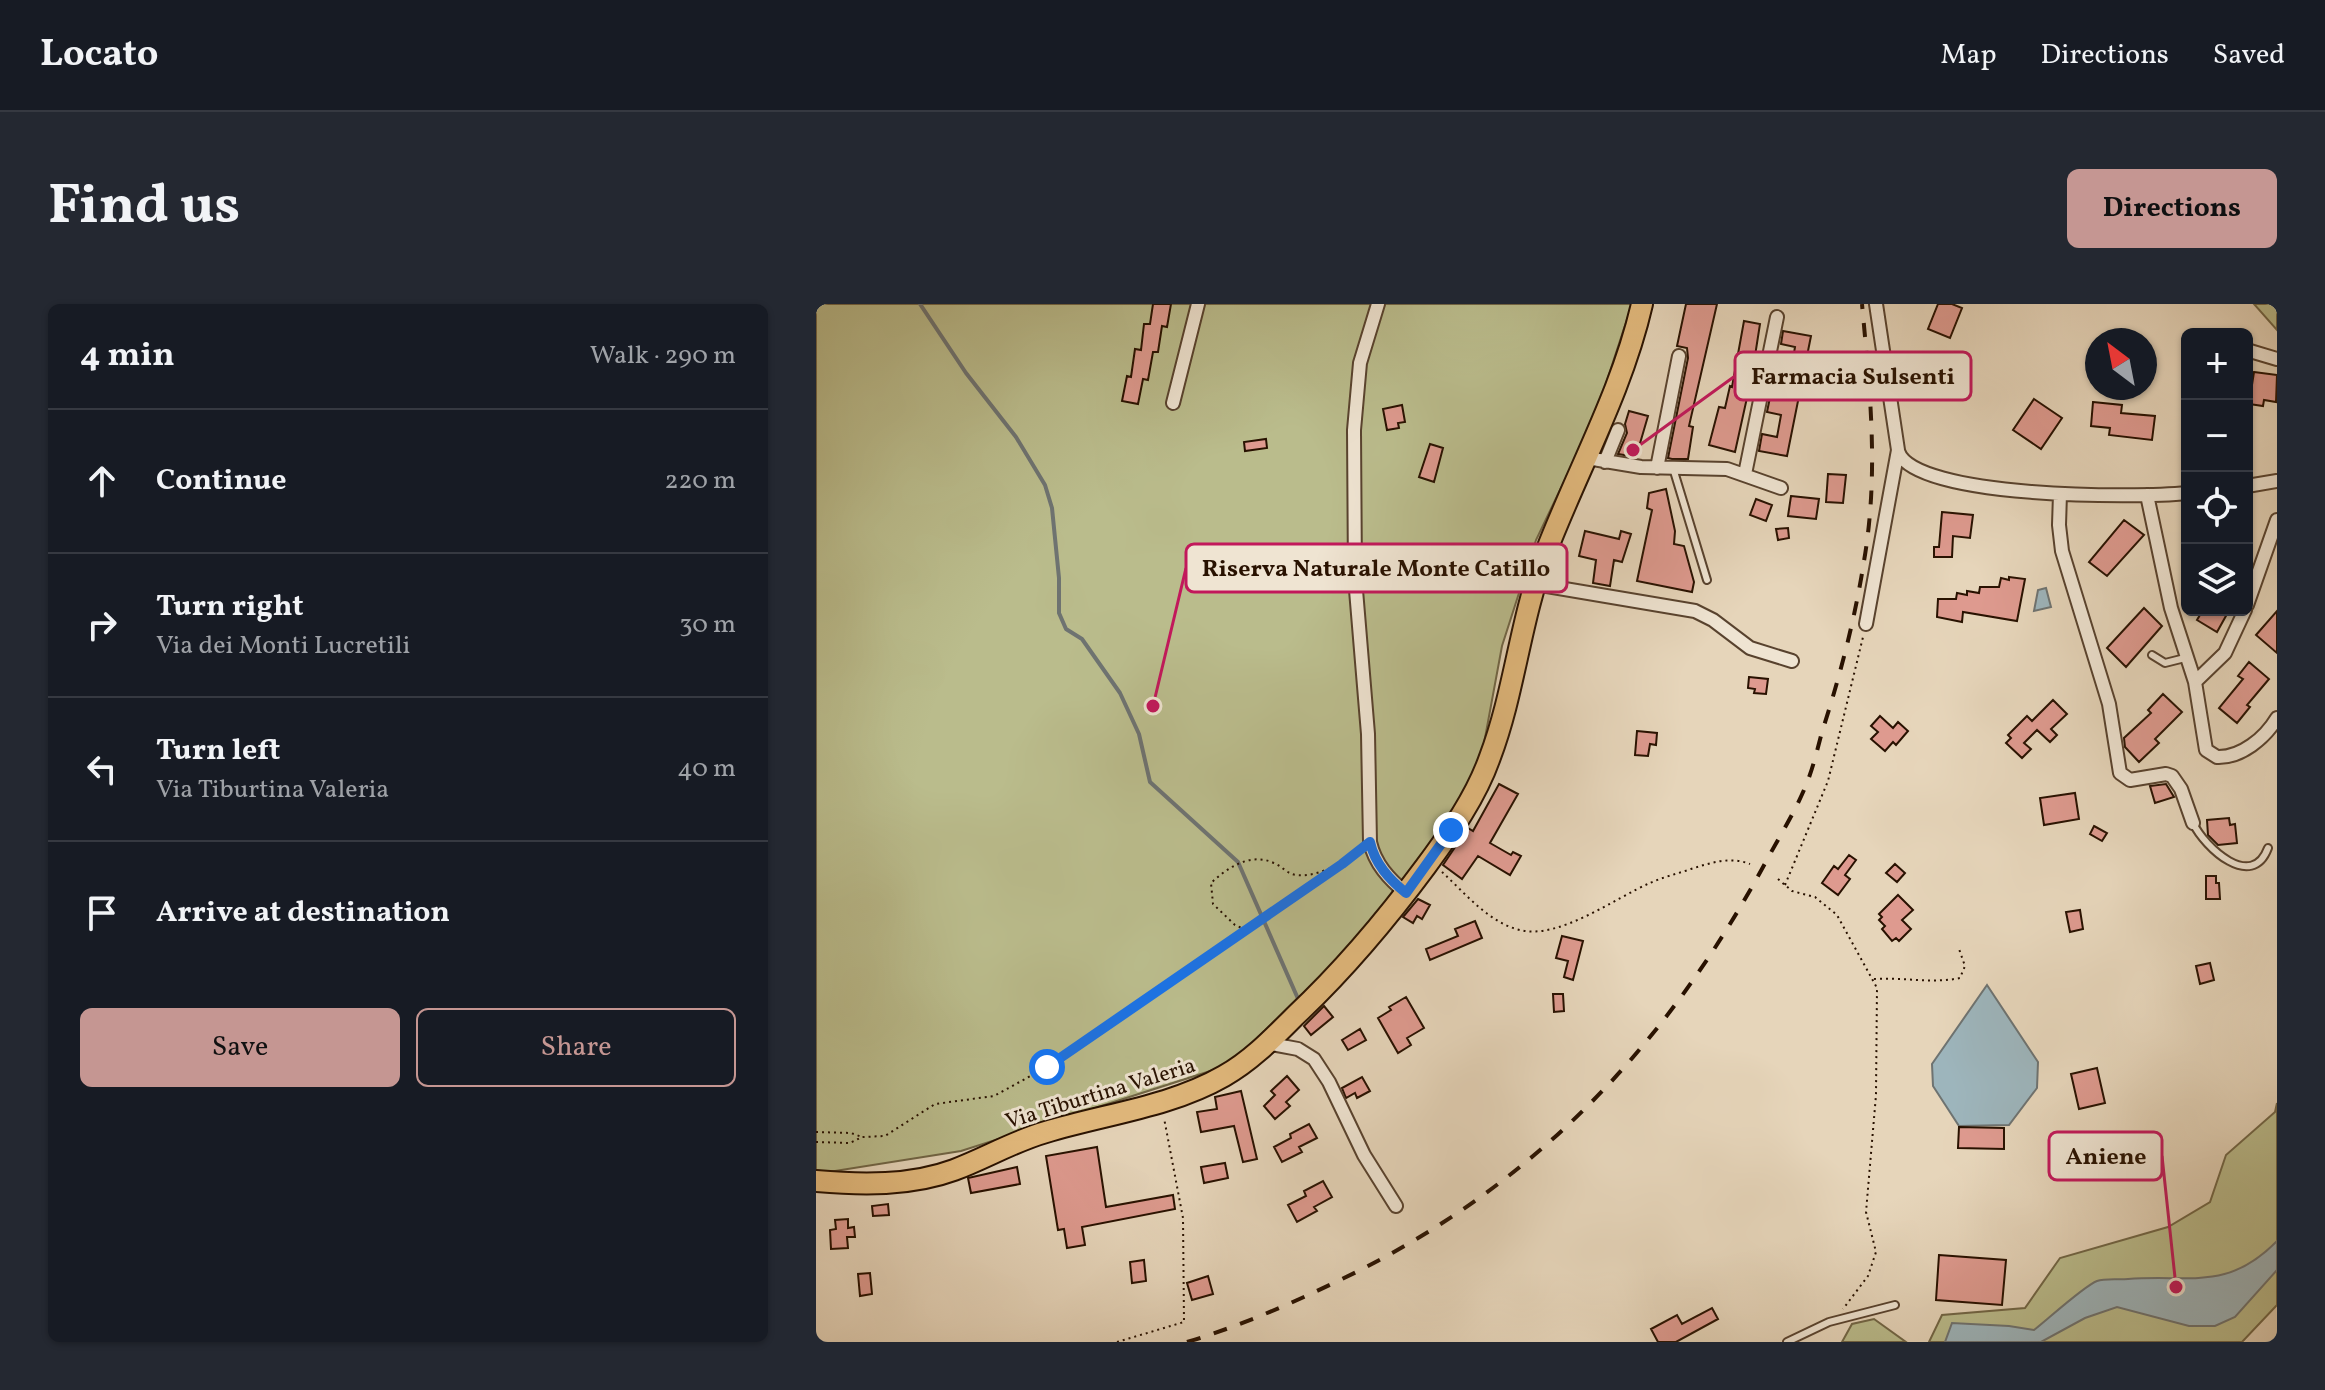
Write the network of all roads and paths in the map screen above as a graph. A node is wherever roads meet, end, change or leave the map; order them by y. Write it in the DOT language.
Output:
graph roads {
  1 [pos="1198,304"];
  2 [pos="1378,304"];
  3 [pos="1642,304"];
  4 [pos="1876,304"];
  5 [pos="1777,317"];
  6 [pos="2253,352"];
  7 [pos="1679,356"];
  8 [pos="2277,359"];
  9 [pos="1173,403"];
  10 [pos="1618,430"];
  11 [pos="1898,450"];
  12 [pos="1596,460"];
  13 [pos="1657,468"];
  14 [pos="1673,468"];
  15 [pos="1745,474"];
  16 [pos="2277,481"];
  17 [pos="2253,485"];
  18 [pos="1781,488"];
  19 [pos="2181,493"];
  20 [pos="2060,494"];
  21 [pos="2147,495"];
  22 [pos="2277,520"];
  23 [pos="1707,580"];
  24 [pos="1535,584"];
  25 [pos="2253,587"];
  26 [pos="2242,616"];
  27 [pos="1866,624"];
  28 [pos="2152,655"];
  29 [pos="2189,657"];
  30 [pos="1792,661"];
  31 [pos="2195,682"];
  32 [pos="2277,718"];
  33 [pos="2193,823"];
  34 [pos="1370,842"];
  35 [pos="2268,848"];
  36 [pos="1430,861"];
  37 [pos="1342,864"];
  38 [pos="1750,864"];
  39 [pos="1778,879"];
  40 [pos="1785,885"];
  41 [pos="1406,893"];
  42 [pos="1247,930"];
  43 [pos="1959,949"];
  44 [pos="1874,979"];
  45 [pos="1266,1043"];
  46 [pos="1161,1101"];
  47 [pos="816,1132"];
  48 [pos="862,1137"];
  49 [pos="816,1142"];
  50 [pos="816,1181"];
  51 [pos="1396,1206"];
  52 [pos="1895,1305"];
  53 [pos="1829,1322"];
  54 [pos="1117,1342"];
  55 [pos="1787,1342"];
  1 -- 9 [label="street"];
  2 -- 34 [label="street"];
  3 -- 12 [label="main road, Via Tiburtina Valeria"];
  4 -- 11 [label="street"];
  5 -- 15 [label="street"];
  6 -- 8 [label="street"];
  7 -- 13 [label="street"];
  10 -- 12 [label="street"];
  11 -- 20 [label="street"];
  11 -- 27 [label="street"];
  12 -- 13 [label="street"];
  12 -- 24 [label="main road, Via Tiburtina Valeria"];
  13 -- 14 [label="street"];
  14 -- 15 [label="street"];
  14 -- 23 [label="lane"];
  15 -- 18 [label="street"];
  16 -- 17 [label="street"];
  19 -- 21 [label="street"];
  20 -- 21 [label="street"];
  20 -- 33 [label="street"];
  21 -- 29 [label="street"];
  22 -- 25 [label="street"];
  24 -- 30 [label="street"];
  24 -- 36 [label="main road, Via Tiburtina Valeria"];
  26 -- 31 [label="street"];
  27 -- 40 [label="path"];
  28 -- 29 [label="lane"];
  29 -- 31 [label="street"];
  31 -- 32 [label="street"];
  33 -- 35 [label="lane"];
  34 -- 37 [label="path"];
  34 -- 41 [label="street"];
  36 -- 38 [label="path"];
  36 -- 41 [label="main road, Via Tiburtina Valeria"];
  37 -- 42 [label="path"];
  37 -- 42 [label="path"];
  39 -- 40 [label="path"];
  40 -- 44 [label="path"];
  41 -- 45 [label="main road, Via Tiburtina Valeria"];
  42 -- 48 [label="path"];
  43 -- 44 [label="path"];
  44 -- 53 [label="path"];
  45 -- 46 [label="main road, Via Tiburtina Valeria"];
  45 -- 51 [label="street"];
  46 -- 50 [label="main road, Via Tiburtina Valeria"];
  46 -- 54 [label="path"];
  47 -- 48 [label="path"];
  48 -- 49 [label="path"];
  52 -- 53 [label="lane"];
  53 -- 55 [label="lane"];
}
